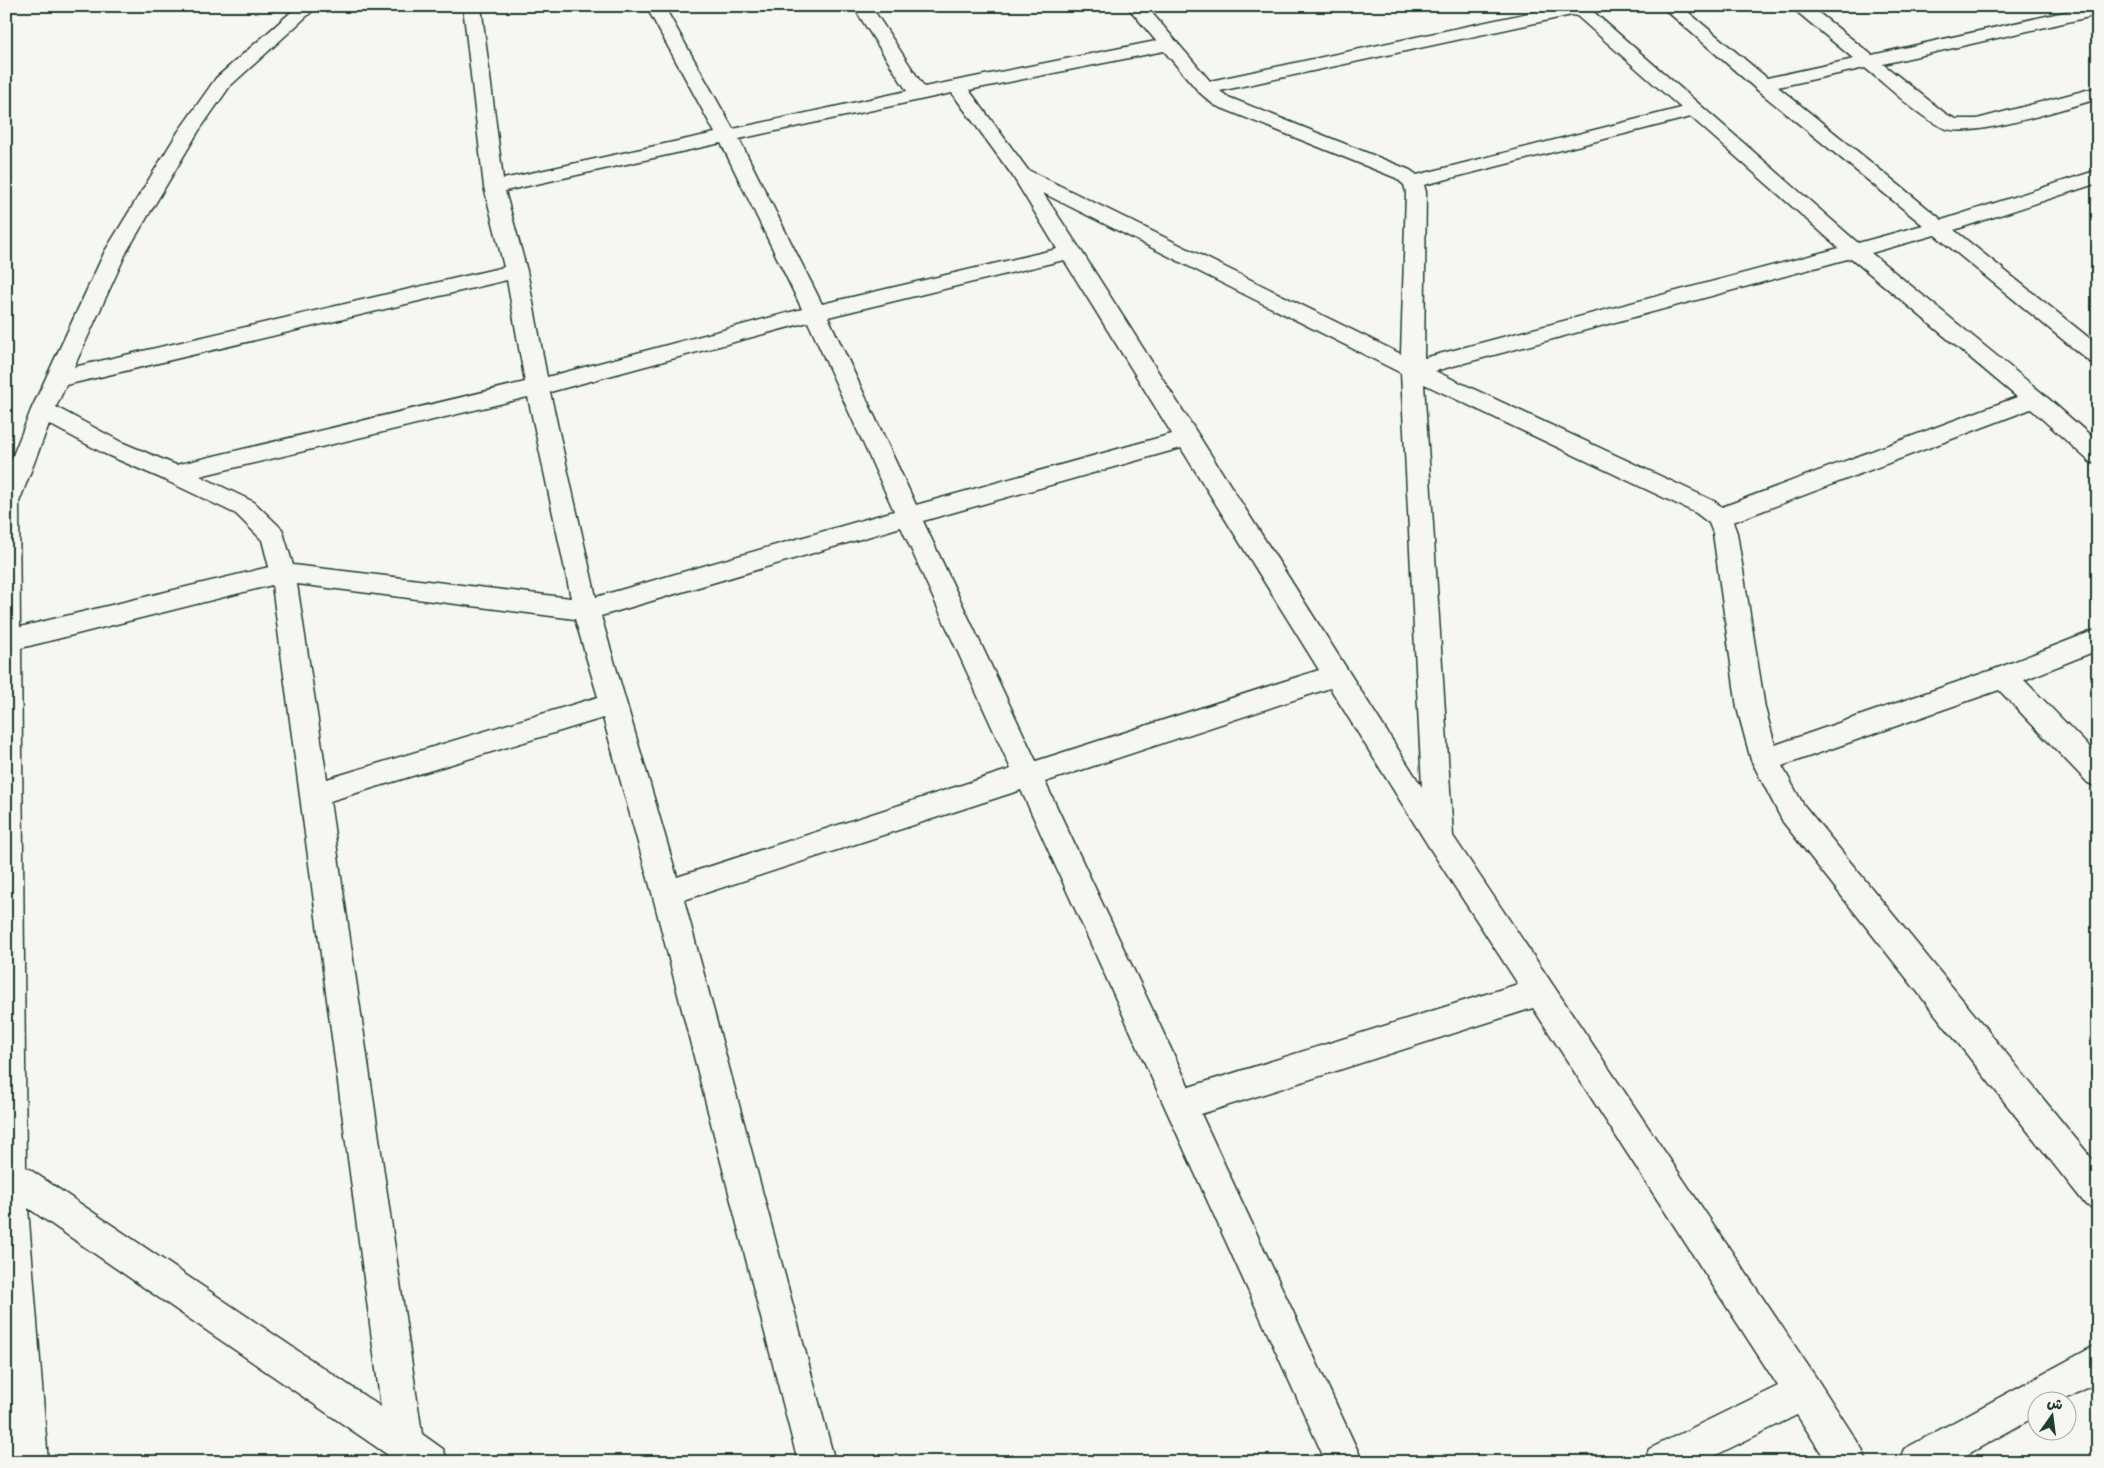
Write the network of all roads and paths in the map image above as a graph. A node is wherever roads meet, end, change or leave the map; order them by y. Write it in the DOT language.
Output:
graph roads {
  1 [pos="309,6"];
  2 [pos="472,6"];
  3 [pos="655,6"];
  4 [pos="862,6"];
  5 [pos="1136,6"];
  6 [pos="1670,6"];
  7 [pos="1799,6"];
  8 [pos="2098,10"];
  9 [pos="1169,44"];
  10 [pos="1867,61"];
  11 [pos="1763,85"];
  12 [pos="957,86"];
  13 [pos="1206,88"];
  14 [pos="2098,93"];
  15 [pos="919,94"];
  16 [pos="1694,111"];
  17 [pos="727,136"];
  18 [pos="1021,174"];
  19 [pos="2098,176"];
  20 [pos="1413,182"];
  21 [pos="494,187"];
  22 [pos="1938,228"];
  23 [pos="1854,250"];
  24 [pos="1070,252"];
  25 [pos="516,271"];
  26 [pos="815,313"];
  27 [pos="2098,357"];
  28 [pos="1412,369"];
  29 [pos="57,379"];
  30 [pos="537,387"];
  31 [pos="2034,400"];
  32 [pos="43,410"];
  33 [pos="1188,438"];
  34 [pos="2098,456"];
  35 [pos="174,474"];
  36 [pos="908,516"];
  37 [pos="1719,518"];
  38 [pos="283,573"];
  39 [pos="586,610"];
  40 [pos="2098,639"];
  41 [pos="7,640"];
  42 [pos="1337,675"];
  43 [pos="2004,677"];
  44 [pos="612,704"];
  45 [pos="1765,760"];
  46 [pos="1028,775"];
  47 [pos="2098,775"];
  48 [pos="316,794"];
  49 [pos="1439,838"];
  50 [pos="667,893"];
  51 [pos="1541,992"];
  52 [pos="1182,1105"];
  53 [pos="8,1175"];
  54 [pos="2098,1193"];
  55 [pos="2098,1362"];
  56 [pos="1804,1392"];
  57 [pos="414,1456"];
  58 [pos="30,1462"];
  59 [pos="817,1462"];
  60 [pos="1345,1462"];
  61 [pos="1662,1462"];
  62 [pos="1849,1462"];
  63 [pos="1917,1462"];
  1 -- 29 [label="street"];
  2 -- 21 [label="street"];
  3 -- 17 [label="street"];
  4 -- 15 [label="street"];
  5 -- 9 [label="street"];
  6 -- 11 [label="street"];
  7 -- 10 [label="street"];
  8 -- 10 [label="street"];
  9 -- 12 [label="street"];
  9 -- 13 [label="street"];
  10 -- 11 [label="street"];
  10 -- 14 [label="street"];
  11 -- 22 [label="street"];
  12 -- 15 [label="street"];
  12 -- 18 [label="street"];
  13 -- 16 [label="street"];
  13 -- 20 [label="street"];
  15 -- 17 [label="street"];
  16 -- 20 [label="street"];
  16 -- 23 [label="street"];
  17 -- 21 [label="street"];
  17 -- 26 [label="street"];
  18 -- 24 [label="street"];
  18 -- 28 [label="street"];
  19 -- 22 [label="street"];
  20 -- 28 [label="street"];
  21 -- 25 [label="street"];
  22 -- 23 [label="street"];
  22 -- 27 [label="street"];
  23 -- 28 [label="street"];
  23 -- 31 [label="street"];
  24 -- 26 [label="street"];
  24 -- 33 [label="street"];
  25 -- 29 [label="street"];
  25 -- 30 [label="street"];
  26 -- 30 [label="street"];
  26 -- 36 [label="street"];
  28 -- 37 [label="street"];
  28 -- 49 [label="street"];
  29 -- 32 [label="street"];
  30 -- 35 [label="street"];
  30 -- 39 [label="street"];
  31 -- 34 [label="street"];
  31 -- 37 [label="street"];
  32 -- 35 [label="street"];
  32 -- 41 [label="street"];
  33 -- 36 [label="street"];
  33 -- 42 [label="street"];
  35 -- 38 [label="street"];
  36 -- 39 [label="street"];
  36 -- 46 [label="street"];
  37 -- 45 [label="street"];
  38 -- 39 [label="street"];
  38 -- 41 [label="street"];
  38 -- 48 [label="street"];
  39 -- 44 [label="street"];
  40 -- 43 [label="street"];
  41 -- 53 [label="street"];
  42 -- 46 [label="street"];
  42 -- 49 [label="street"];
  43 -- 45 [label="street"];
  43 -- 47 [label="street"];
  44 -- 48 [label="street"];
  44 -- 50 [label="street"];
  45 -- 54 [label="street"];
  46 -- 50 [label="street"];
  46 -- 52 [label="street"];
  48 -- 57 [label="street"];
  49 -- 51 [label="street"];
  50 -- 59 [label="street"];
  51 -- 52 [label="street"];
  51 -- 56 [label="street"];
  52 -- 60 [label="street"];
  53 -- 57 [label="street"];
  53 -- 58 [label="street"];
  55 -- 63 [label="street"];
  56 -- 61 [label="street"];
  56 -- 62 [label="street"];
}
